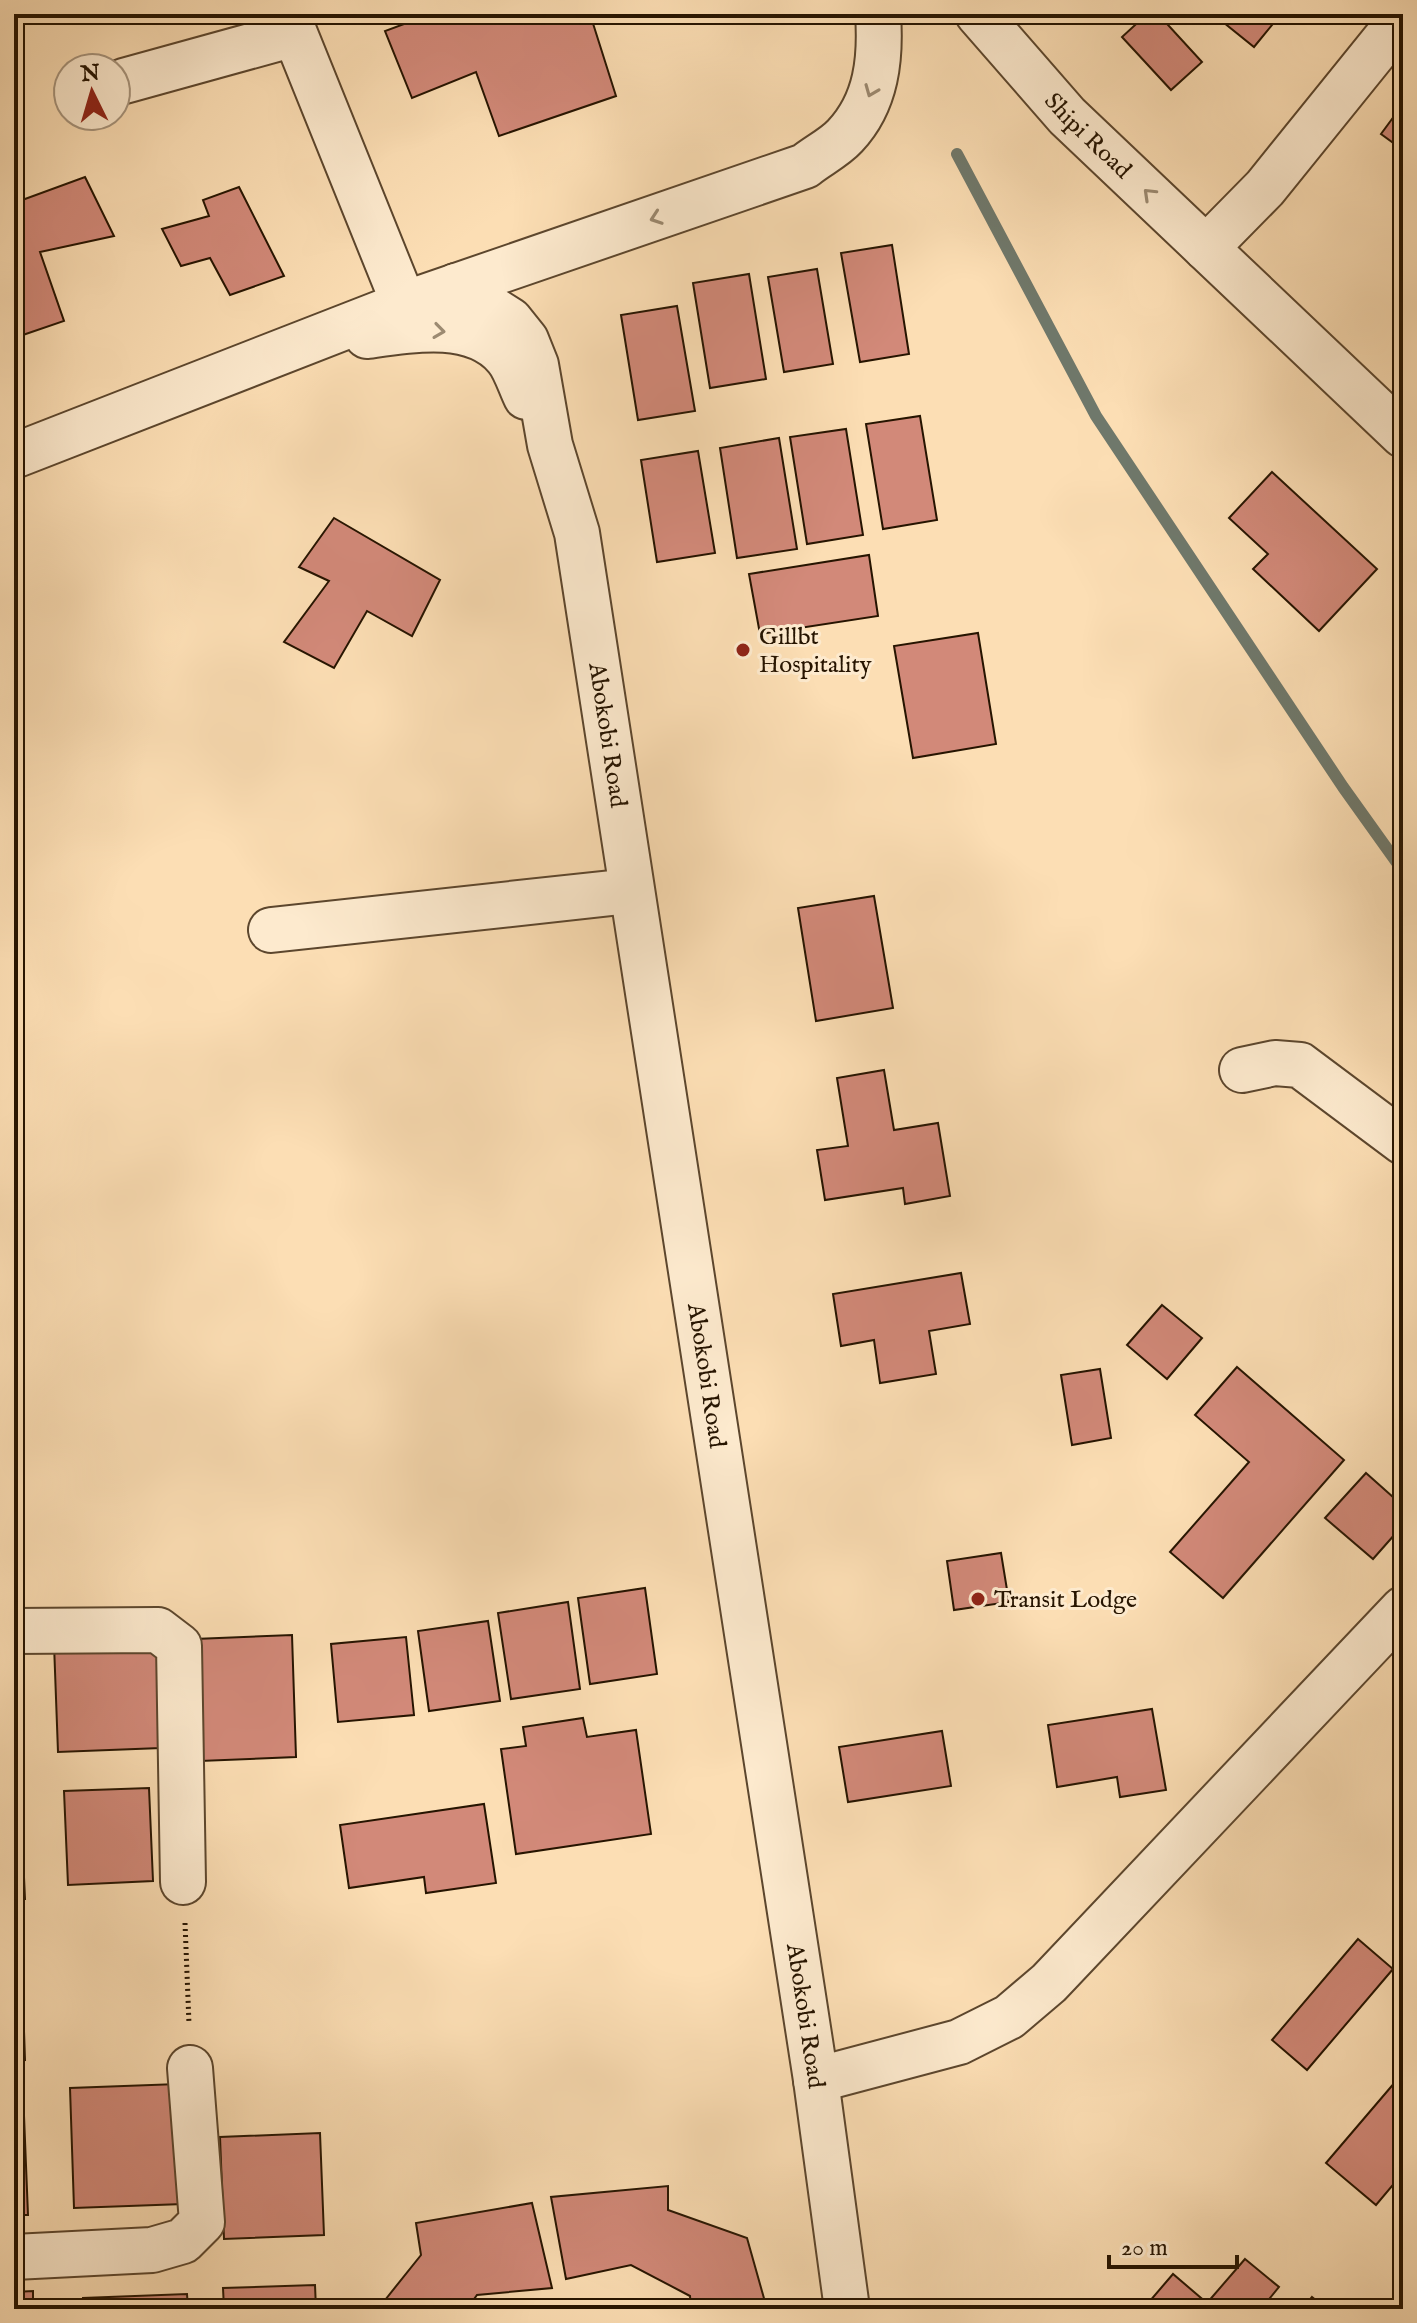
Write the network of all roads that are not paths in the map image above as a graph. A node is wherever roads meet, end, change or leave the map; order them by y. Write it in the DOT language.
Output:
graph roads {
  1 [pos="878,14"];
  2 [pos="978,14"];
  3 [pos="1403,17"];
  4 [pos="291,24"];
  5 [pos="132,78"];
  6 [pos="1206,248"];
  7 [pos="456,286"];
  8 [pos="404,304"];
  9 [pos="306,343"];
  10 [pos="1403,435"];
  11 [pos="550,445"];
  12 [pos="14,456"];
  13 [pos="630,891"];
  14 [pos="271,930"];
  15 [pos="1242,1070"];
  16 [pos="1403,1142"];
  17 [pos="1403,1609"];
  18 [pos="14,1631"];
  19 [pos="183,1882"];
  20 [pos="190,2068"];
  21 [pos="816,2080"];
  22 [pos="14,2257"];
  23 [pos="847,2309"];
  1 -- 7 [label="street, Abokobi Road, one-way"];
  6 -- 2 [label="street, Shipi Road, one-way"];
  3 -- 6 [label="street"];
  4 -- 5 [label="street"];
  4 -- 8 [label="street"];
  6 -- 10 [label="street, Shipi Road"];
  7 -- 8 [label="street, Abokobi Road"];
  7 -- 11 [label="street, Abokobi Road"];
  8 -- 9 [label="street, Abokobi Road"];
  9 -- 11 [label="street, Abokobi Road, one-way"];
  9 -- 12 [label="street, Abokobi Road"];
  11 -- 13 [label="street, Abokobi Road"];
  13 -- 14 [label="street"];
  13 -- 21 [label="street, Abokobi Road"];
  15 -- 16 [label="street"];
  17 -- 21 [label="street"];
  18 -- 19 [label="street"];
  20 -- 22 [label="street"];
  21 -- 23 [label="street, Abokobi Road"];
}
